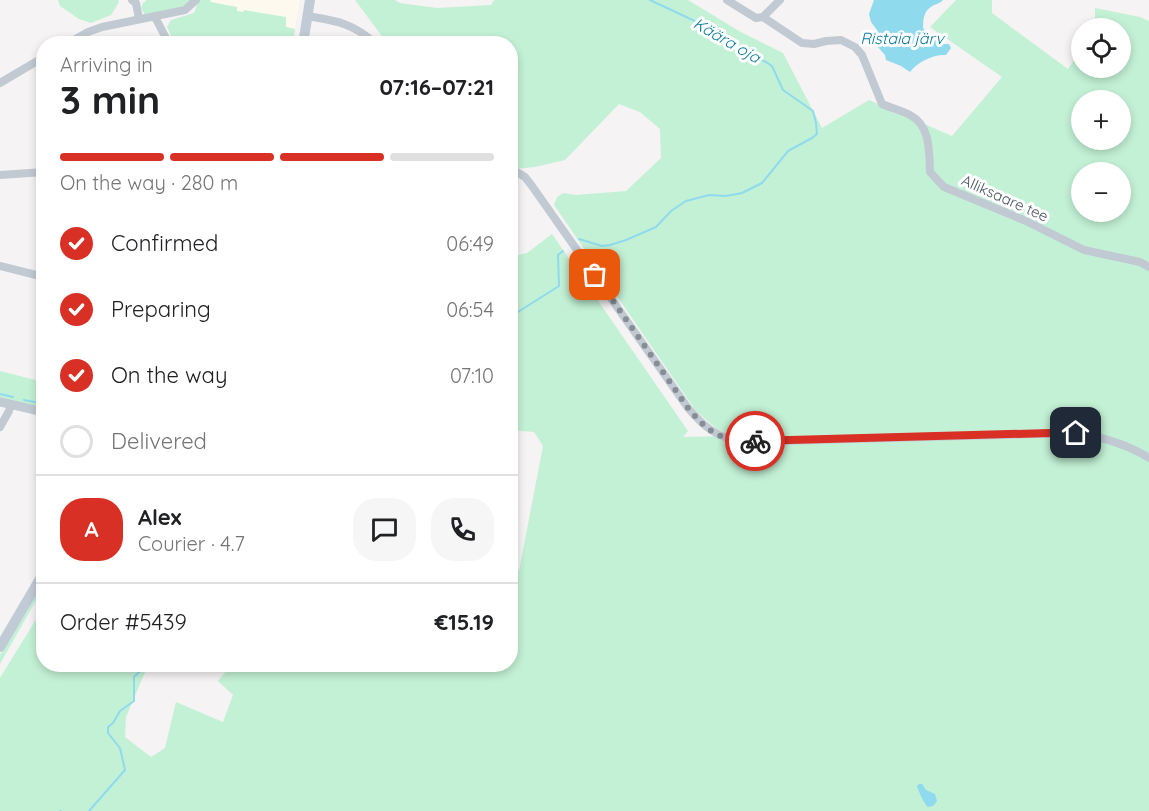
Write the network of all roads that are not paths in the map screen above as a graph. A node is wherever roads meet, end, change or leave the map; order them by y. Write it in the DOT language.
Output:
graph roads {
  1 [pos="132,0"];
  2 [pos="196,0"];
  3 [pos="310,0"];
  4 [pos="727,0"];
  5 [pos="780,0"];
  6 [pos="307,16"];
  7 [pos="154,17"];
  8 [pos="763,17"];
  9 [pos="139,19"];
  10 [pos="83,36"];
  11 [pos="164,36"];
  12 [pos="304,36"];
  13 [pos="367,36"];
  14 [pos="36,62"];
  15 [pos="0,82"];
  16 [pos="36,173"];
  17 [pos="518,173"];
  18 [pos="0,175"];
  19 [pos="0,266"];
  20 [pos="1149,267"];
  21 [pos="36,275"];
  22 [pos="0,402"];
  23 [pos="11,404"];
  24 [pos="36,410"];
  25 [pos="0,427"];
  26 [pos="1149,458"];
  27 [pos="36,586"];
  28 [pos="0,647"];
  1 -- 9 [label="street"];
  2 -- 7 [label="street"];
  3 -- 6 [label="main road"];
  4 -- 8 [label="street"];
  5 -- 8 [label="street"];
  6 -- 12 [label="main road"];
  6 -- 13 [label="street"];
  7 -- 9 [label="street"];
  7 -- 11 [label="street"];
  8 -- 20 [label="street, Alliksaare tee"];
  9 -- 10 [label="street"];
  14 -- 15 [label="street"];
  16 -- 18 [label="street"];
  17 -- 26 [label="street"];
  19 -- 21 [label="street"];
  22 -- 23 [label="street"];
  23 -- 24 [label="street"];
  23 -- 25 [label="street"];
  27 -- 28 [label="main road"];
}
